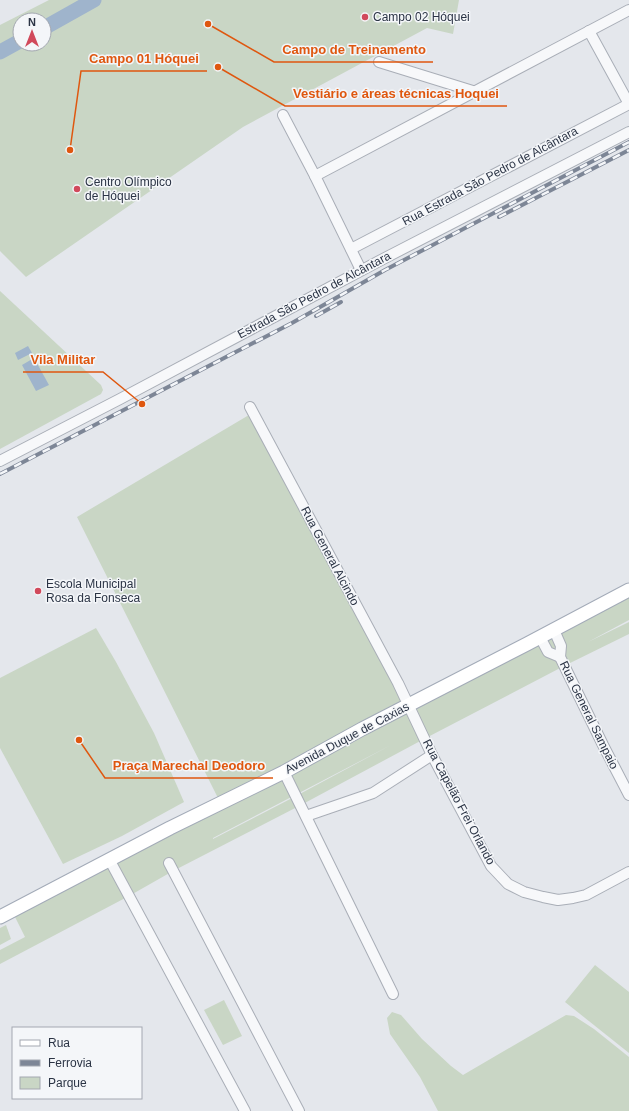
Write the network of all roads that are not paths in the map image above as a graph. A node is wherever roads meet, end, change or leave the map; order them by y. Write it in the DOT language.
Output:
graph roads {
  1 [pos="629,10"];
  2 [pos="589,32"];
  3 [pos="379,62"];
  4 [pos="476,92"];
  5 [pos="629,104"];
  6 [pos="283,115"];
  7 [pos="629,132"];
  8 [pos="315,176"];
  9 [pos="351,249"];
  10 [pos="361,270"];
  11 [pos="250,407"];
  12 [pos="0,461"];
  13 [pos="629,590"];
  14 [pos="554,630"];
  15 [pos="540,637"];
  16 [pos="560,656"];
  17 [pos="409,705"];
  18 [pos="432,755"];
  19 [pos="284,772"];
  20 [pos="629,795"];
  21 [pos="306,816"];
  22 [pos="109,859"];
  23 [pos="169,863"];
  24 [pos="629,872"];
  25 [pos="0,917"];
  26 [pos="393,994"];
  27 [pos="245,1111"];
  28 [pos="299,1111"];
  1 -- 2 [label="street"];
  2 -- 4 [label="street"];
  2 -- 5 [label="street"];
  3 -- 4 [label="street"];
  4 -- 8 [label="street"];
  5 -- 9 [label="street, Rua Estrada São Pedro de Alcântara"];
  6 -- 8 [label="street"];
  7 -- 10 [label="street, Estrada São Pedro de Alcântara"];
  8 -- 9 [label="street"];
  9 -- 10 [label="street"];
  10 -- 12 [label="street, Estrada São Pedro de Alcântara"];
  11 -- 17 [label="street, Rua General Alcindo"];
  13 -- 14 [label="main road, Avenida Duque de Caxias"];
  14 -- 15 [label="main road, Avenida Duque de Caxias"];
  14 -- 16 [label="street, Rua General Sampaio"];
  15 -- 16 [label="street, Rua General Sampaio"];
  15 -- 17 [label="main road, Avenida Duque de Caxias"];
  16 -- 20 [label="street, Rua General Sampaio"];
  17 -- 18 [label="street, Rua Capelão Frei Orlando"];
  17 -- 19 [label="main road, Avenida Duque de Caxias"];
  18 -- 21 [label="street"];
  18 -- 24 [label="street, Rua Capelão Frei Orlando"];
  19 -- 21 [label="street"];
  19 -- 22 [label="main road, Avenida Duque de Caxias"];
  21 -- 26 [label="street"];
  22 -- 25 [label="main road, Avenida Duque de Caxias"];
  22 -- 27 [label="street"];
  23 -- 28 [label="street"];
}
